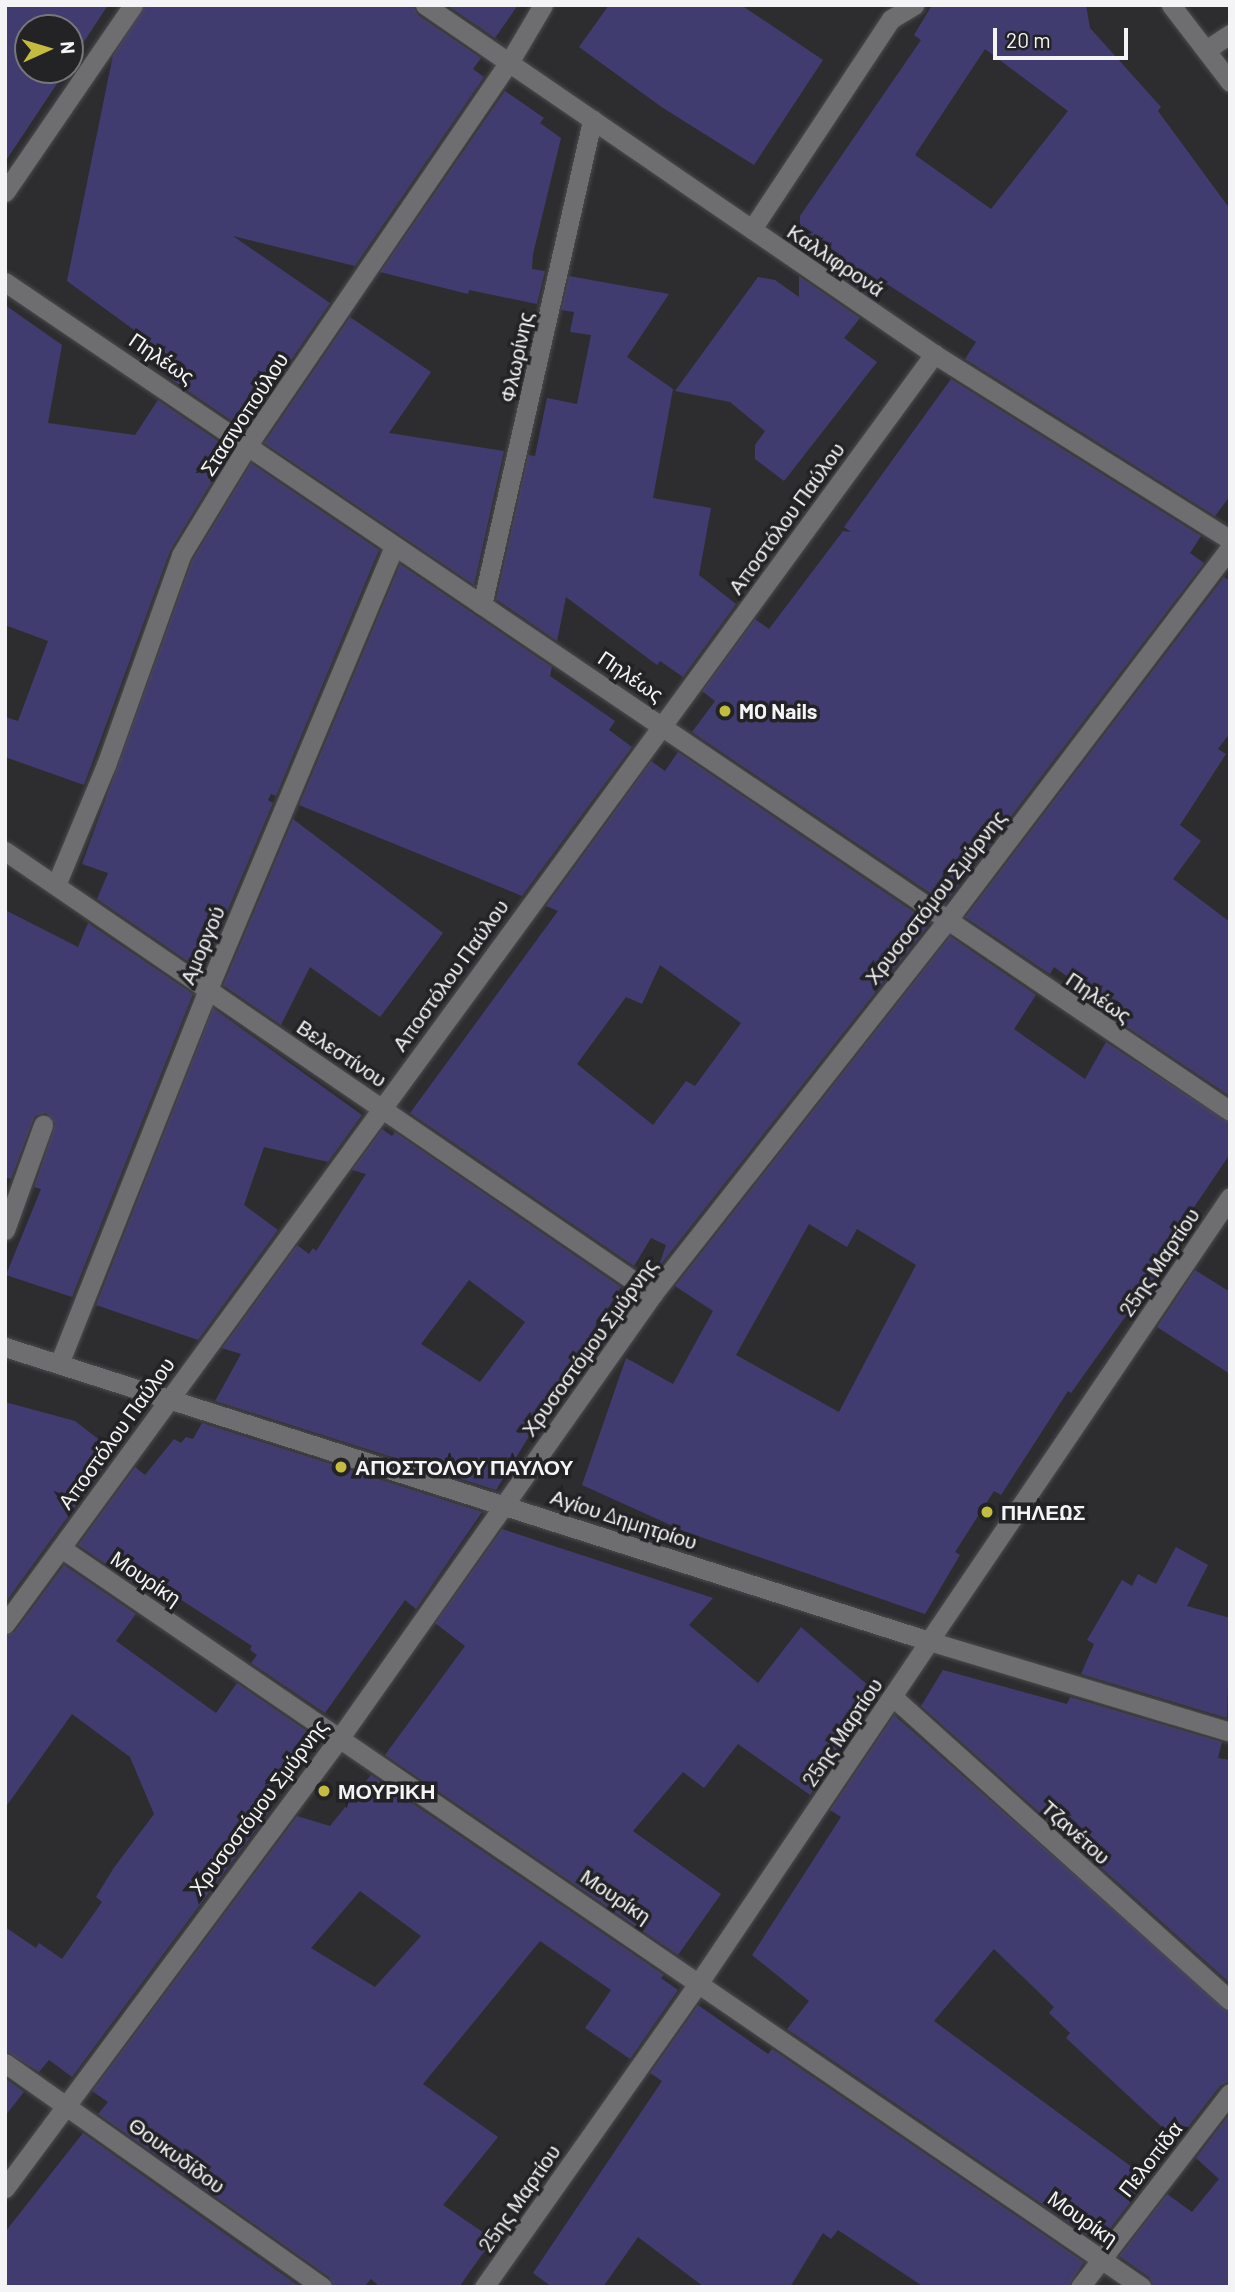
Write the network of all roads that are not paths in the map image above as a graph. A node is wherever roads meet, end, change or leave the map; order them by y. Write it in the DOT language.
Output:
graph roads {
  1 [pos="133,5"];
  2 [pos="425,5"];
  3 [pos="543,5"];
  4 [pos="914,5"];
  5 [pos="1171,5"];
  6 [pos="1230,34"];
  7 [pos="1206,50"];
  8 [pos="510,61"];
  9 [pos="1230,82"];
  10 [pos="592,119"];
  11 [pos="5,192"];
  12 [pos="752,229"];
  13 [pos="5,282"];
  14 [pos="934,354"];
  15 [pos="249,443"];
  16 [pos="1230,540"];
  17 [pos="394,547"];
  18 [pos="1230,548"];
  19 [pos="482,605"];
  20 [pos="662,725"];
  21 [pos="5,851"];
  22 [pos="56,885"];
  23 [pos="946,922"];
  24 [pos="208,989"];
  25 [pos="381,1108"];
  26 [pos="1230,1111"];
  27 [pos="43,1125"];
  28 [pos="1230,1198"];
  29 [pos="5,1230"];
  30 [pos="653,1294"];
  31 [pos="5,1347"];
  32 [pos="59,1364"];
  33 [pos="169,1399"];
  34 [pos="504,1505"];
  35 [pos="61,1548"];
  36 [pos="5,1624"];
  37 [pos="929,1641"];
  38 [pos="894,1697"];
  39 [pos="1230,1732"];
  40 [pos="341,1736"];
  41 [pos="700,1981"];
  42 [pos="1230,2000"];
  43 [pos="5,2063"];
  44 [pos="1230,2093"];
  45 [pos="66,2104"];
  46 [pos="5,2188"];
  47 [pos="1101,2259"];
  48 [pos="322,2287"];
  49 [pos="484,2287"];
  50 [pos="1080,2287"];
  51 [pos="1142,2287"];
  1 -- 11 [label="street"];
  2 -- 8 [label="street, Καλλιφρονά"];
  3 -- 8 [label="street, Στασινοπούλου"];
  4 -- 12 [label="street"];
  5 -- 7 [label="street"];
  6 -- 7 [label="street"];
  7 -- 9 [label="street"];
  8 -- 10 [label="street, Καλλιφρονά"];
  8 -- 15 [label="street, Στασινοπούλου"];
  10 -- 12 [label="street, Καλλιφρονά"];
  10 -- 19 [label="street, Φλωρίνης"];
  12 -- 14 [label="street, Καλλιφρονά"];
  13 -- 15 [label="street, Πηλέως"];
  14 -- 16 [label="street, Καλλιφρονά"];
  14 -- 20 [label="street, Αποστόλου Παύλου"];
  15 -- 17 [label="street, Πηλέως"];
  15 -- 22 [label="street, Στασινοπούλου"];
  17 -- 19 [label="street, Πηλέως"];
  17 -- 24 [label="street, Αμοργού"];
  18 -- 23 [label="street, Χρυσοστόμου Σμύρνης"];
  19 -- 20 [label="street, Πηλέως"];
  20 -- 23 [label="street, Πηλέως"];
  20 -- 25 [label="street, Αποστόλου Παύλου"];
  21 -- 22 [label="street, Βελεστίνου"];
  22 -- 24 [label="street, Βελεστίνου"];
  23 -- 26 [label="street, Πηλέως"];
  23 -- 30 [label="street, Χρυσοστόμου Σμύρνης"];
  24 -- 25 [label="street, Βελεστίνου"];
  24 -- 32 [label="street, Αμοργού"];
  25 -- 30 [label="street, Βελεστίνου"];
  25 -- 33 [label="street, Αποστόλου Παύλου"];
  27 -- 29 [label="street"];
  28 -- 37 [label="street, 25ης Μαρτίου"];
  30 -- 34 [label="street, Χρυσοστόμου Σμύρνης"];
  31 -- 32 [label="street, Αγίου Δημητρίου"];
  32 -- 33 [label="street, Αγίου Δημητρίου"];
  33 -- 34 [label="street, Αγίου Δημητρίου"];
  33 -- 35 [label="street, Αποστόλου Παύλου"];
  34 -- 37 [label="street, Αγίου Δημητρίου"];
  34 -- 40 [label="street, Χρυσοστόμου Σμύρνης"];
  35 -- 36 [label="street, Αποστόλου Παύλου"];
  35 -- 40 [label="street, Μουρίκη"];
  37 -- 38 [label="street, 25ης Μαρτίου"];
  37 -- 39 [label="street, Αγίου Δημητρίου"];
  38 -- 41 [label="street, 25ης Μαρτίου"];
  38 -- 42 [label="street, Τζανέτου"];
  40 -- 41 [label="street, Μουρίκη"];
  40 -- 45 [label="street, Χρυσοστόμου Σμύρνης"];
  41 -- 47 [label="street, Μουρίκη"];
  41 -- 49 [label="street, 25ης Μαρτίου"];
  43 -- 45 [label="street, Θουκυδίδου"];
  44 -- 47 [label="street, Πελοπίδα"];
  45 -- 46 [label="street, Χρυσοστόμου Σμύρνης"];
  45 -- 48 [label="street, Θουκυδίδου"];
  47 -- 50 [label="street, Πελοπίδα"];
  47 -- 51 [label="street, Μουρίκη"];
}
